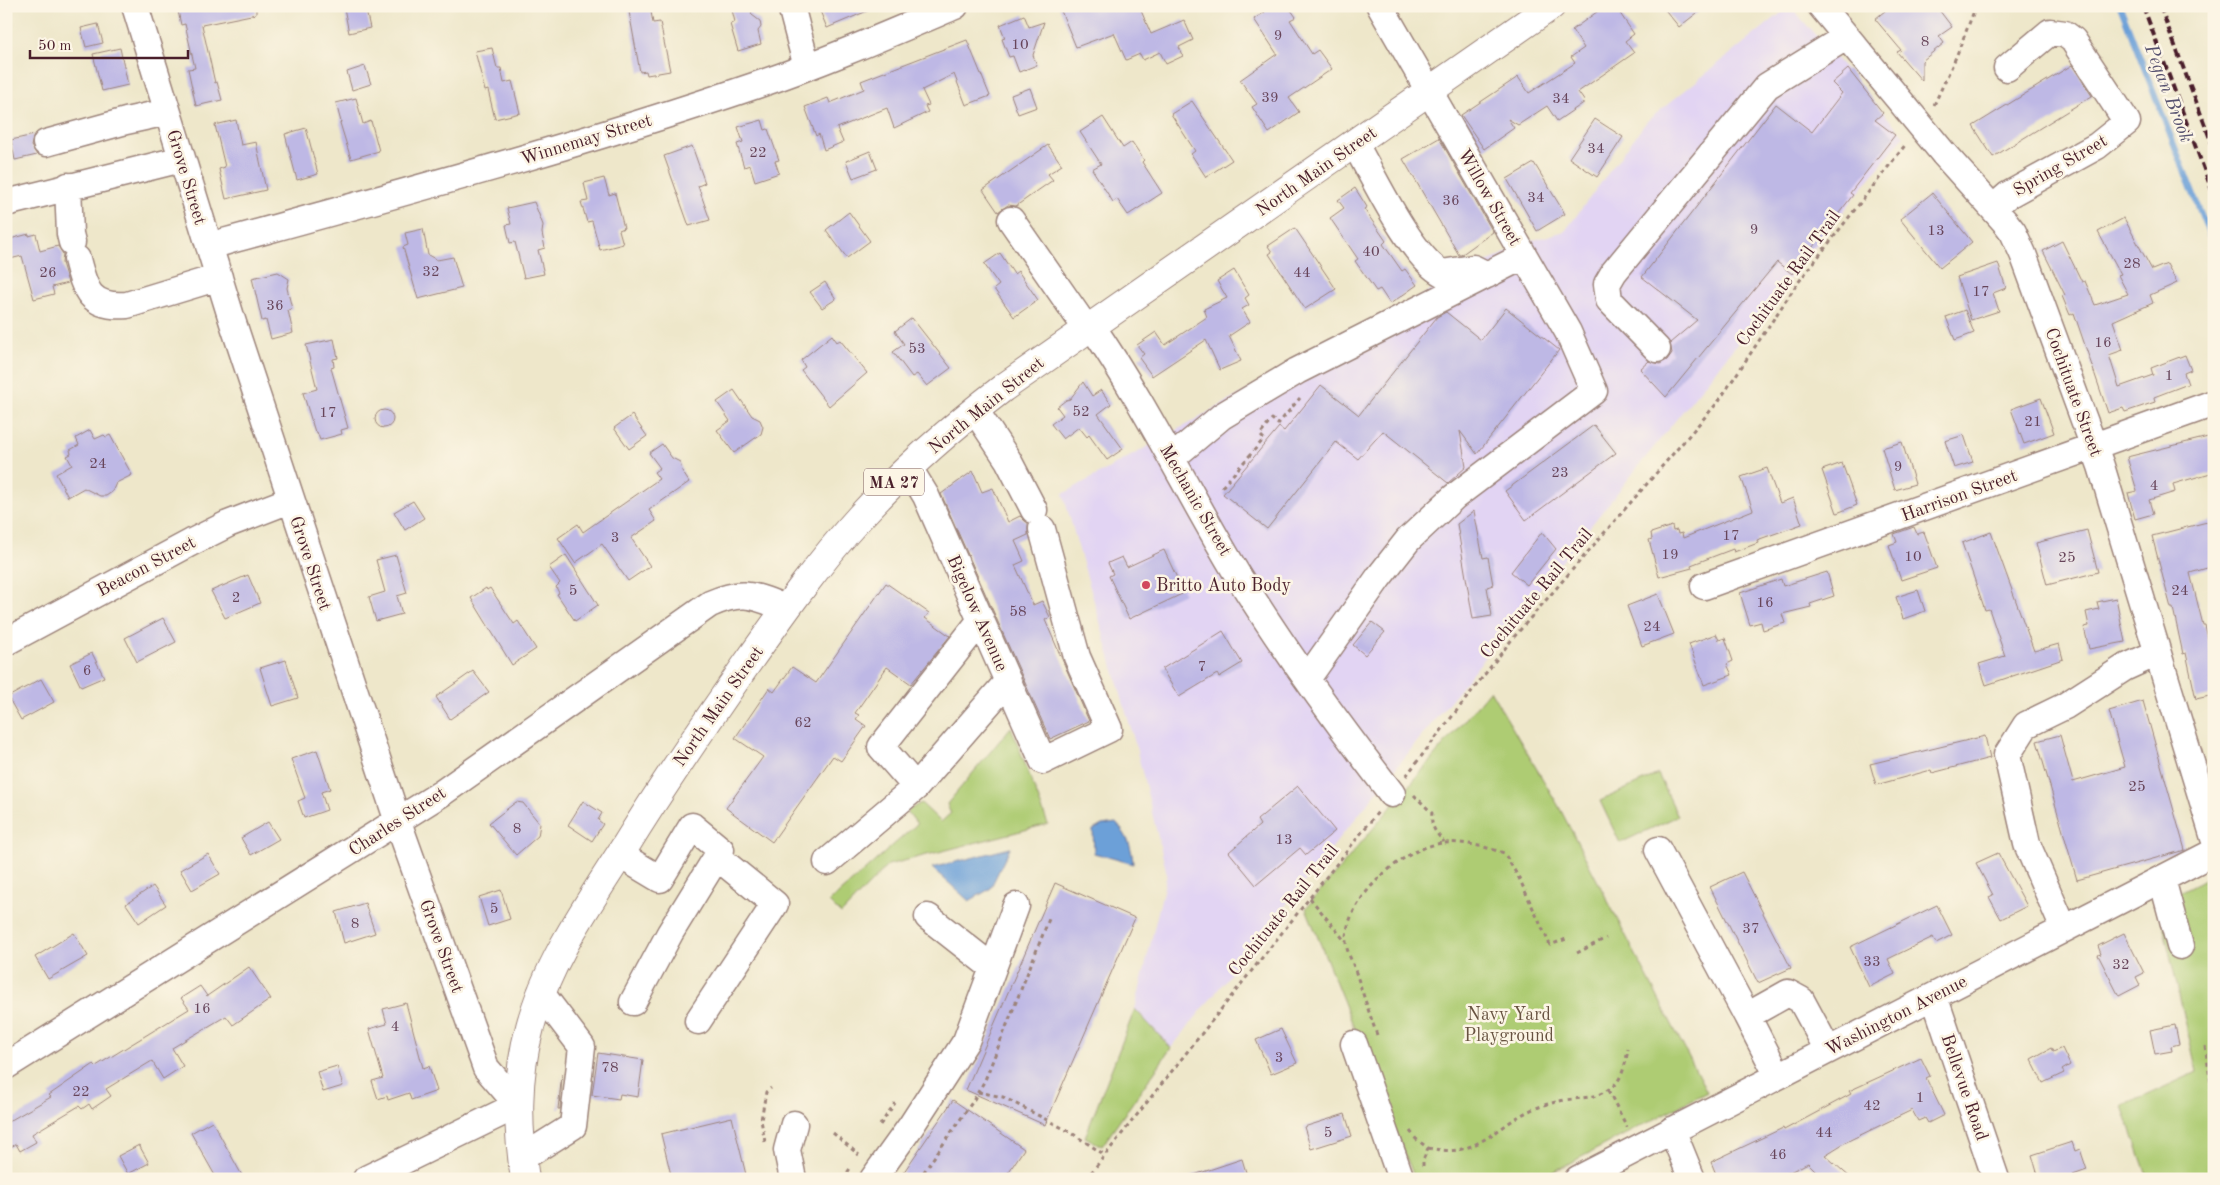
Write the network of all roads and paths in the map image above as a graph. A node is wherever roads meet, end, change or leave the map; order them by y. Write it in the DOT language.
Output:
graph roads {
  1 [pos="135,6"];
  2 [pos="791,6"];
  3 [pos="955,6"];
  4 [pos="1380,6"];
  5 [pos="1551,6"];
  6 [pos="1821,6"];
  7 [pos="1976,6"];
  8 [pos="1846,37"];
  9 [pos="807,67"];
  10 [pos="2007,68"];
  11 [pos="1430,91"];
  12 [pos="1932,109"];
  13 [pos="167,112"];
  14 [pos="1910,139"];
  15 [pos="46,143"];
  16 [pos="1355,144"];
  17 [pos="182,159"];
  18 [pos="68,186"];
  19 [pos="6,203"];
  20 [pos="1992,208"];
  21 [pos="1012,220"];
  22 [pos="209,246"];
  23 [pos="1524,256"];
  24 [pos="1487,275"];
  25 [pos="219,277"];
  26 [pos="1088,327"];
  27 [pos="1657,349"];
  28 [pos="1303,394"];
  29 [pos="2214,403"];
  30 [pos="975,410"];
  31 [pos="2094,446"];
  32 [pos="1172,458"];
  33 [pos="909,468"];
  34 [pos="1222,487"];
  35 [pos="290,500"];
  36 [pos="1704,586"];
  37 [pos="786,608"];
  38 [pos="981,620"];
  39 [pos="6,642"];
  40 [pos="2156,653"];
  41 [pos="1307,679"];
  42 [pos="1008,681"];
  43 [pos="916,787"];
  44 [pos="1392,794"];
  45 [pos="1432,813"];
  46 [pos="398,822"];
  47 [pos="2214,838"];
  48 [pos="1444,842"];
  49 [pos="1658,850"];
  50 [pos="2214,852"];
  51 [pos="620,855"];
  52 [pos="717,857"];
  53 [pos="827,862"];
  54 [pos="2162,879"];
  55 [pos="1310,898"];
  56 [pos="1016,906"];
  57 [pos="928,917"];
  58 [pos="1048,919"];
  59 [pos="2064,929"];
  60 [pos="1569,938"];
  61 [pos="1606,938"];
  62 [pos="1346,942"];
  63 [pos="2180,946"];
  64 [pos="1577,953"];
  65 [pos="993,968"];
  66 [pos="541,993"];
  67 [pos="1934,996"];
  68 [pos="633,1002"];
  69 [pos="1747,1016"];
  70 [pos="698,1021"];
  71 [pos="1354,1044"];
  72 [pos="1380,1044"];
  73 [pos="2205,1046"];
  74 [pos="1628,1049"];
  75 [pos="1828,1050"];
  76 [pos="6,1066"];
  77 [pos="1778,1076"];
  78 [pos="1608,1090"];
  79 [pos="978,1092"];
  80 [pos="2214,1103"];
  81 [pos="518,1105"];
  82 [pos="794,1124"];
  83 [pos="1408,1128"];
  84 [pos="1628,1129"];
  85 [pos="1672,1130"];
  86 [pos="833,1133"];
  87 [pos="1428,1148"];
  88 [pos="859,1155"];
  89 [pos="1105,1155"];
  90 [pos="523,1168"];
  91 [pos="1412,1177"];
  92 [pos="366,1179"];
  93 [pos="793,1179"];
  94 [pos="873,1179"];
  95 [pos="918,1179"];
  96 [pos="1086,1179"];
  97 [pos="1578,1179"];
  98 [pos="1692,1179"];
  99 [pos="1996,1179"];
  1 -- 13 [label="street, Grove Street"];
  2 -- 9 [label="street"];
  3 -- 9 [label="street, Winnemay Street"];
  4 -- 11 [label="street, Willow Street"];
  5 -- 11 [label="main road, North Main Street / MA 27"];
  6 -- 8 [label="street, Cochituate Street"];
  7 -- 12 [label="path"];
  8 -- 20 [label="street, Cochituate Street, bridge"];
  8 -- 27 [label="street"];
  9 -- 22 [label="street, Winnemay Street"];
  10 -- 20 [label="street, Spring Street"];
  11 -- 16 [label="main road, North Main Street / MA 27"];
  11 -- 23 [label="street, Willow Street"];
  13 -- 15 [label="street"];
  13 -- 17 [label="street, Grove Street"];
  14 -- 44 [label="path, Cochituate Rail Trail"];
  16 -- 24 [label="street"];
  16 -- 26 [label="main road, North Main Street / MA 27"];
  17 -- 18 [label="street"];
  17 -- 22 [label="street, Grove Street"];
  18 -- 19 [label="street"];
  18 -- 25 [label="street"];
  20 -- 31 [label="street, Cochituate Street"];
  21 -- 26 [label="street, Mechanic Street"];
  22 -- 25 [label="street, Grove Street"];
  23 -- 24 [label="street"];
  23 -- 41 [label="street, Willow Street"];
  24 -- 32 [label="street"];
  25 -- 35 [label="street, Grove Street"];
  26 -- 30 [label="main road, North Main Street / MA 27"];
  26 -- 32 [label="street, Mechanic Street"];
  28 -- 34 [label="path"];
  29 -- 31 [label="street, Harrison Street"];
  30 -- 33 [label="main road, North Main Street / MA 27"];
  30 -- 42 [label="street, Bigelow Avenue"];
  31 -- 36 [label="street, Harrison Street"];
  31 -- 40 [label="street, Cochituate Street"];
  32 -- 41 [label="street, Mechanic Street"];
  33 -- 37 [label="main road, North Main Street / MA 27"];
  33 -- 38 [label="street, Bigelow Avenue"];
  35 -- 39 [label="street, Beacon Street"];
  35 -- 46 [label="street, Grove Street"];
  37 -- 46 [label="street, Charles Street"];
  37 -- 51 [label="main road, North Main Street / MA 27"];
  38 -- 42 [label="street, Bigelow Avenue"];
  38 -- 43 [label="street"];
  40 -- 47 [label="street, Cochituate Street"];
  40 -- 59 [label="street"];
  41 -- 44 [label="street, Mechanic Street"];
  42 -- 43 [label="street"];
  43 -- 53 [label="street"];
  44 -- 55 [label="path, Cochituate Rail Trail"];
  45 -- 48 [label="path"];
  46 -- 76 [label="street, Charles Street"];
  46 -- 81 [label="street, Grove Street"];
  48 -- 60 [label="path"];
  48 -- 62 [label="path"];
  49 -- 69 [label="street"];
  50 -- 54 [label="street, Washington Avenue"];
  51 -- 52 [label="street"];
  51 -- 66 [label="main road, North Main Street / MA 27"];
  52 -- 68 [label="street"];
  52 -- 70 [label="street"];
  54 -- 59 [label="street, Washington Avenue"];
  54 -- 63 [label="street"];
  55 -- 62 [label="path"];
  55 -- 89 [label="path, Cochituate Rail Trail"];
  56 -- 65 [label="street"];
  57 -- 65 [label="street"];
  58 -- 79 [label="path"];
  59 -- 67 [label="street, Washington Avenue"];
  61 -- 64 [label="path"];
  62 -- 72 [label="path"];
  65 -- 94 [label="street"];
  66 -- 81 [label="main road, North Main Street / MA 27"];
  66 -- 90 [label="street"];
  67 -- 75 [label="street, Washington Avenue"];
  67 -- 99 [label="street, Bellevue Road"];
  69 -- 75 [label="street"];
  69 -- 77 [label="street"];
  71 -- 91 [label="street"];
  73 -- 80 [label="path"];
  74 -- 78 [label="path"];
  75 -- 77 [label="street, Washington Avenue"];
  77 -- 85 [label="street, Washington Avenue"];
  78 -- 84 [label="path"];
  78 -- 87 [label="path"];
  79 -- 89 [label="path"];
  79 -- 95 [label="path"];
  81 -- 90 [label="main road, North Main Street / MA 27"];
  81 -- 92 [label="street"];
  82 -- 93 [label="street"];
  83 -- 87 [label="path"];
  85 -- 97 [label="street, Washington Avenue"];
  85 -- 98 [label="street"];
  86 -- 88 [label="path"];
  87 -- 91 [label="path"];
  89 -- 96 [label="path, Cochituate Rail Trail"];
}
